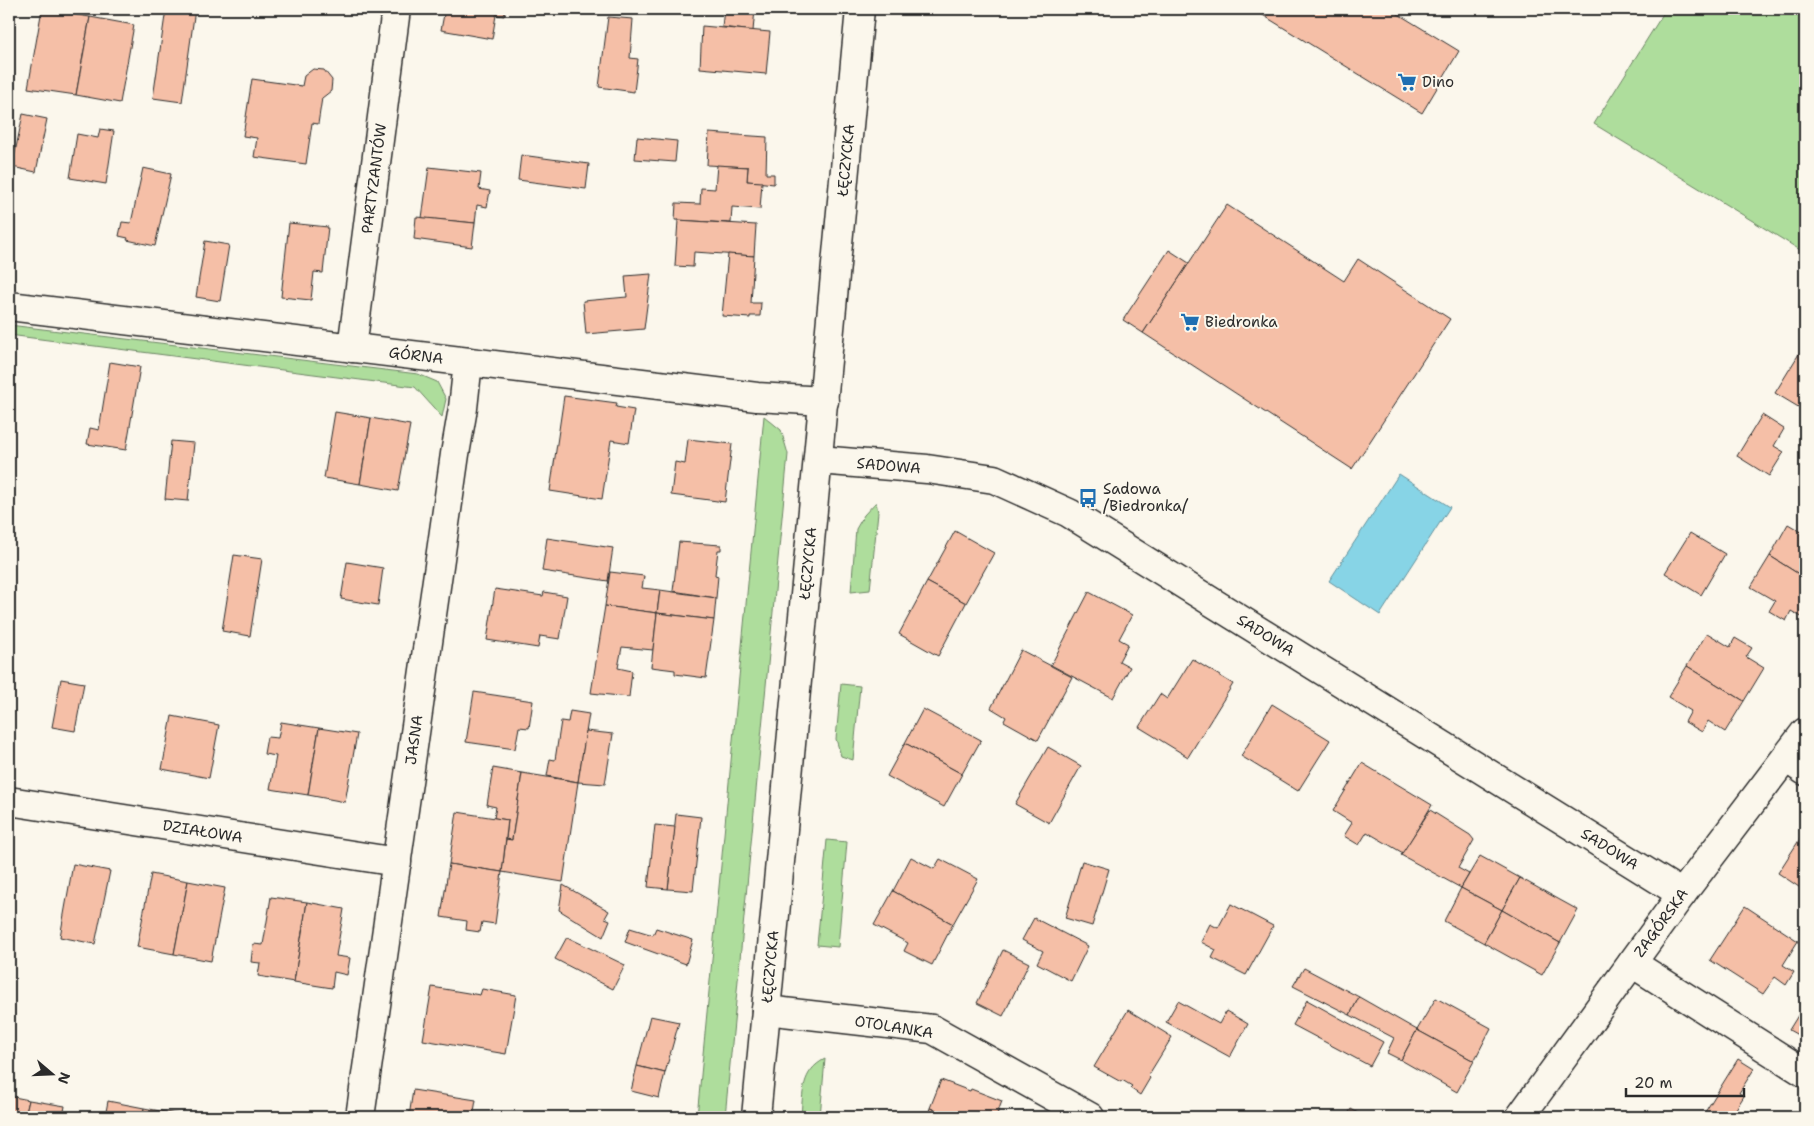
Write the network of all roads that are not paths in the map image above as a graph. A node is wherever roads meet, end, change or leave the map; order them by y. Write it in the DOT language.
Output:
graph roads {
  1 [pos="396,9"];
  2 [pos="860,9"];
  3 [pos="9,306"];
  4 [pos="352,348"];
  5 [pos="468,362"];
  6 [pos="824,401"];
  7 [pos="819,460"];
  8 [pos="1805,732"];
  9 [pos="1796,764"];
  10 [pos="9,801"];
  11 [pos="397,862"];
  12 [pos="1682,894"];
  13 [pos="1632,963"];
  14 [pos="766,1010"];
  15 [pos="1805,1073"];
  16 [pos="360,1117"];
  17 [pos="756,1117"];
  18 [pos="1090,1117"];
  19 [pos="1520,1117"];
  1 -- 4 [label="street, PARTYZANTÓW"];
  2 -- 6 [label="street, ŁĘCZYCKA"];
  3 -- 4 [label="street, GÓRNA"];
  4 -- 5 [label="street, GÓRNA"];
  5 -- 6 [label="street, GÓRNA"];
  5 -- 11 [label="street, JASNA"];
  6 -- 7 [label="street, ŁĘCZYCKA"];
  7 -- 12 [label="street, SADOWA"];
  7 -- 14 [label="street, ŁĘCZYCKA"];
  8 -- 9 [label="street, ZAGÓRSKA"];
  9 -- 12 [label="street, ZAGÓRSKA"];
  10 -- 11 [label="street, DZIAŁOWA"];
  11 -- 16 [label="street, JASNA"];
  12 -- 13 [label="street, ZAGÓRSKA"];
  13 -- 15 [label="street"];
  13 -- 19 [label="street, ZAGÓRSKA"];
  14 -- 17 [label="street, ŁĘCZYCKA"];
  14 -- 18 [label="street, OTOLANKA"];
}
